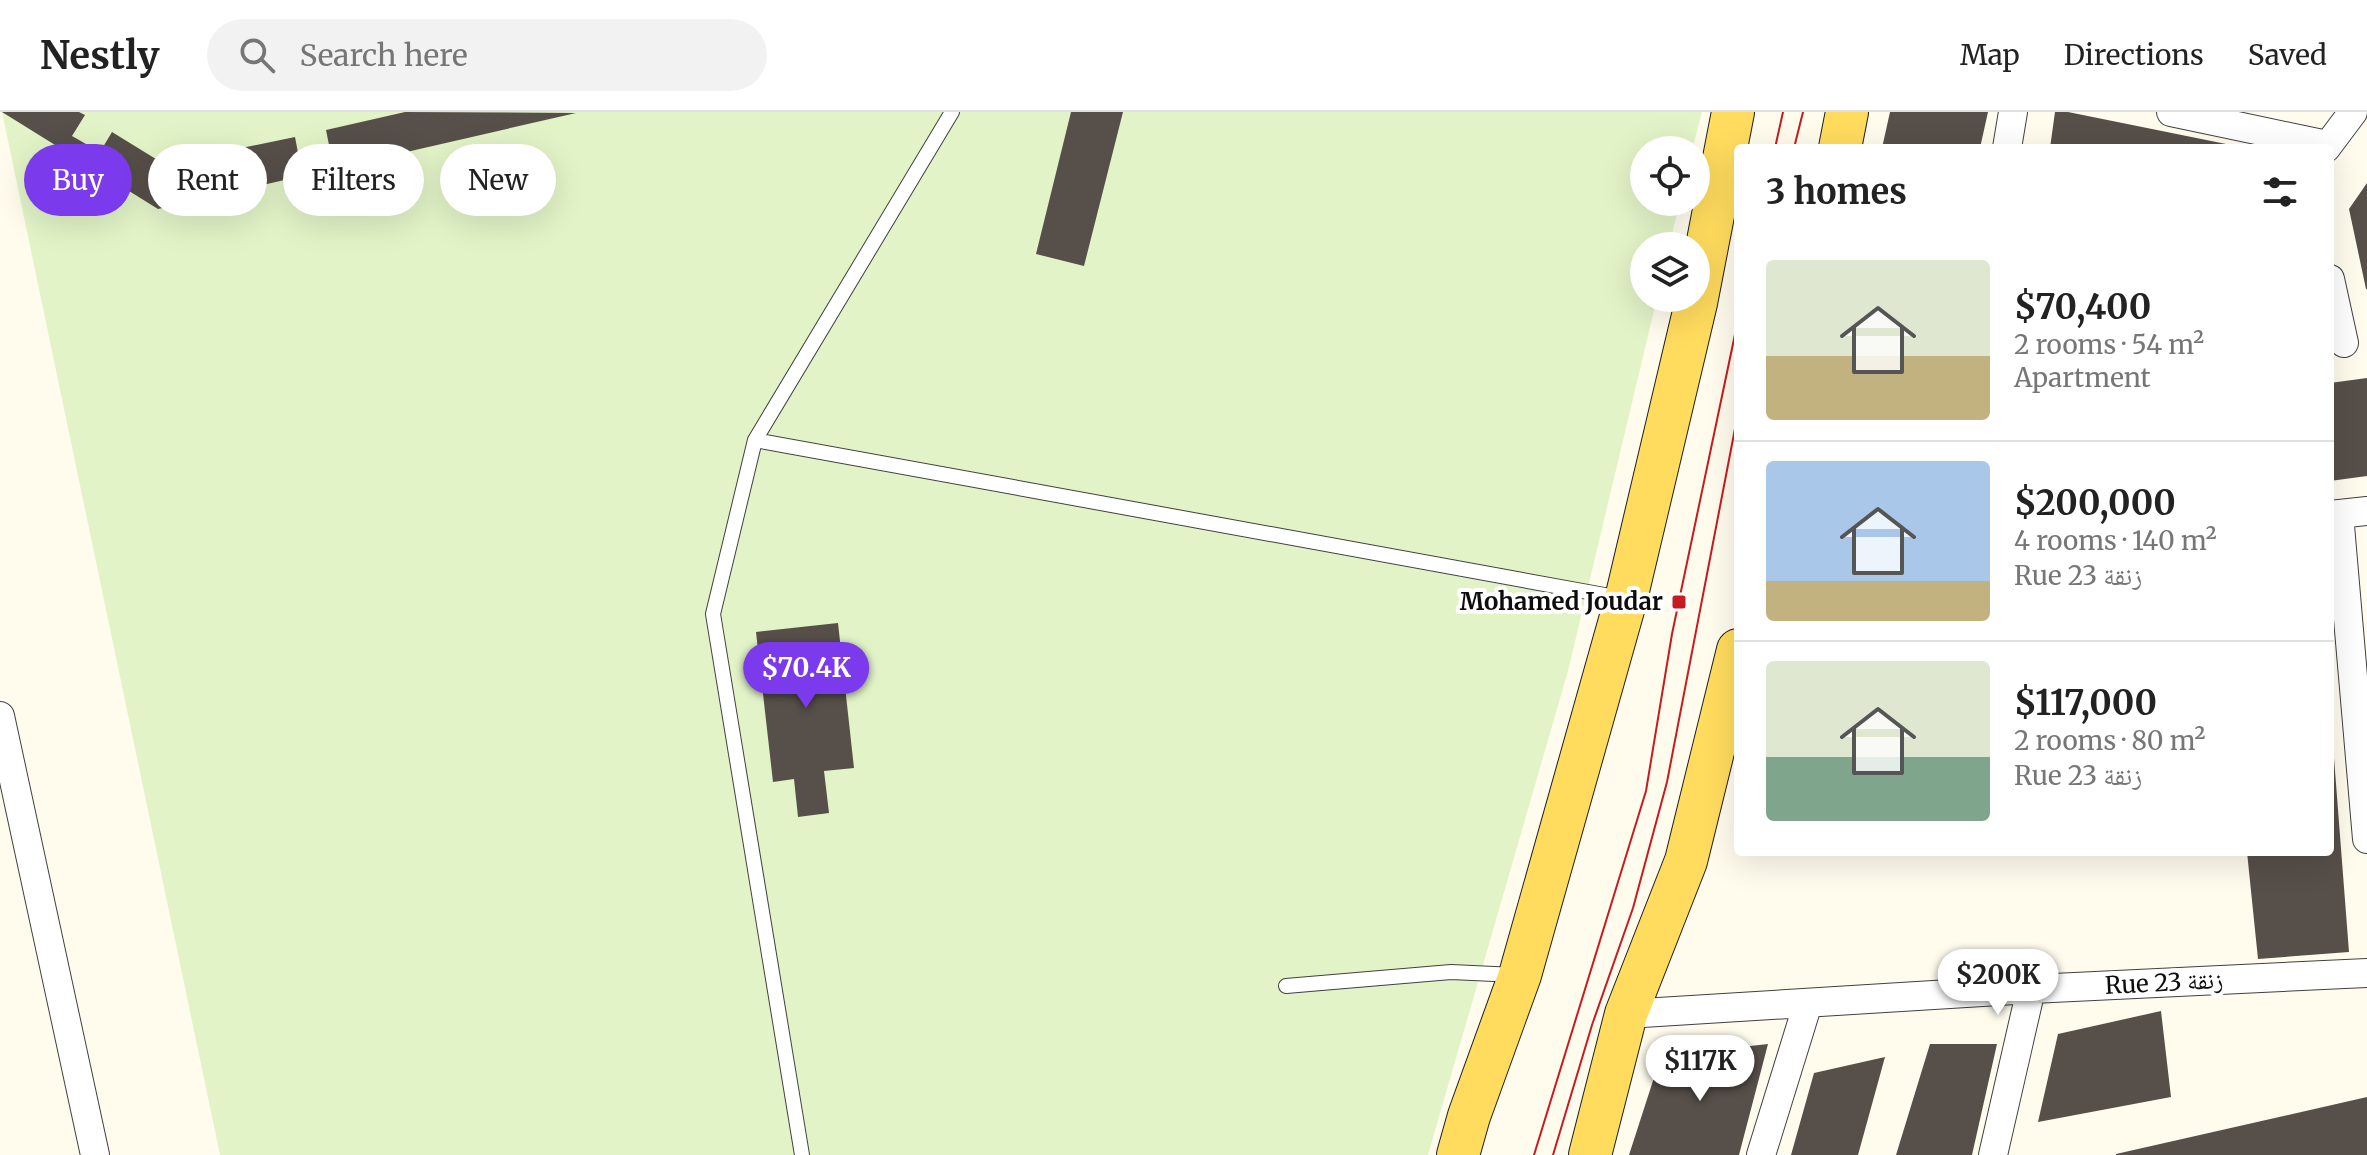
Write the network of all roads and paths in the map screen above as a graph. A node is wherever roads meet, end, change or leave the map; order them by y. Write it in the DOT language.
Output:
graph roads {
  1 [pos="952,112"];
  2 [pos="1733,112"];
  3 [pos="1847,112"];
  4 [pos="2013,112"];
  5 [pos="2171,112"];
  6 [pos="2353,112"];
  7 [pos="1841,144"];
  8 [pos="2008,144"];
  9 [pos="2313,144"];
  10 [pos="2328,144"];
  11 [pos="2334,294"];
  12 [pos="2347,343"];
  13 [pos="755,440"];
  14 [pos="2345,513"];
  15 [pos="1626,599"];
  16 [pos="1734,666"];
  17 [pos="0,716"];
  18 [pos="2367,839"];
  19 [pos="2367,973"];
  20 [pos="1520,975"];
  21 [pos="1286,986"];
  22 [pos="2031,989"];
  23 [pos="1808,1003"];
  24 [pos="1626,1014"];
  25 [pos="95,1155"];
  26 [pos="802,1155"];
  27 [pos="1458,1155"];
  28 [pos="1590,1155"];
  29 [pos="1761,1155"];
  30 [pos="1993,1155"];
  1 -- 13 [label="lane"];
  2 -- 15 [label="main road"];
  3 -- 7 [label="main road"];
  4 -- 8 [label="street"];
  5 -- 9 [label="street"];
  6 -- 10 [label="street"];
  11 -- 12 [label="street"];
  13 -- 15 [label="lane"];
  13 -- 26 [label="lane"];
  14 -- 18 [label="street"];
  15 -- 20 [label="main road"];
  16 -- 24 [label="main road"];
  17 -- 25 [label="street"];
  19 -- 22 [label="street, Rue 23 زنقة"];
  20 -- 21 [label="lane"];
  20 -- 27 [label="main road"];
  22 -- 23 [label="street, Rue 23 زنقة"];
  22 -- 30 [label="street"];
  23 -- 24 [label="street, Rue 23 زنقة"];
  23 -- 29 [label="street"];
  24 -- 28 [label="main road"];
}
